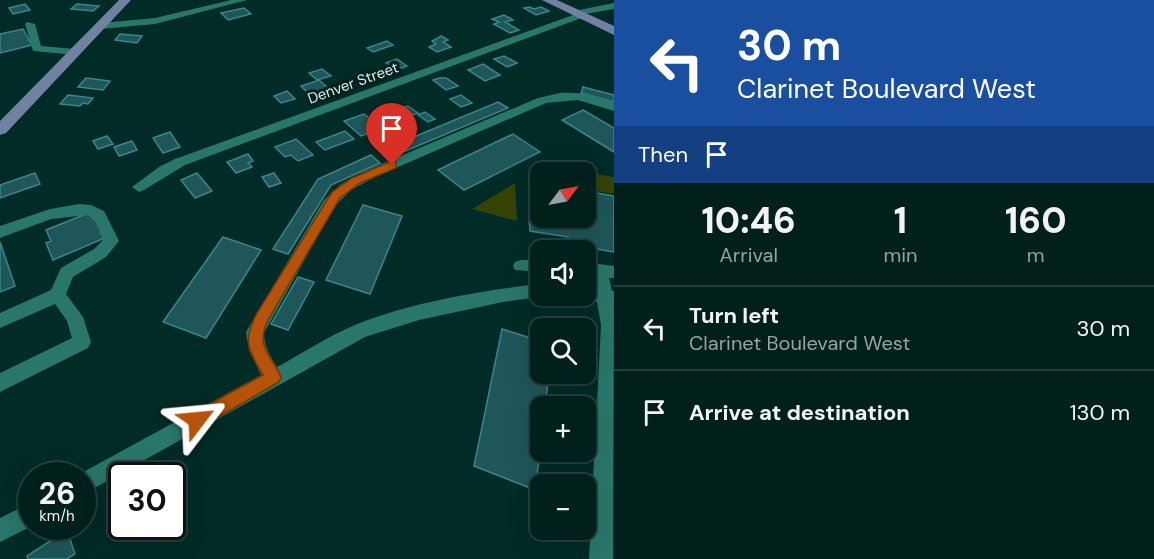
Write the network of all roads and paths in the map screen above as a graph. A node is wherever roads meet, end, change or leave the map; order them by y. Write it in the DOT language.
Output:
graph roads {
  1 [pos="125,0"];
  2 [pos="242,0"];
  3 [pos="548,0"];
  4 [pos="614,6"];
  5 [pos="579,14"];
  6 [pos="30,24"];
  7 [pos="101,26"];
  8 [pos="614,31"];
  9 [pos="76,52"];
  10 [pos="614,107"];
  11 [pos="0,130"];
  12 [pos="139,187"];
  13 [pos="0,232"];
  14 [pos="521,266"];
  15 [pos="530,266"];
  16 [pos="599,270"];
  17 [pos="530,292"];
  18 [pos="57,295"];
  19 [pos="610,298"];
  20 [pos="0,321"];
  21 [pos="273,377"];
  22 [pos="0,383"];
  23 [pos="96,476"];
  24 [pos="18,520"];
  25 [pos="0,530"];
  26 [pos="601,559"];
  1 -- 7 [label="main road"];
  2 -- 7 [label="street"];
  3 -- 5 [label="main road"];
  4 -- 5 [label="street, Denver Street"];
  5 -- 8 [label="main road"];
  5 -- 12 [label="street, Denver Street"];
  6 -- 9 [label="street"];
  7 -- 9 [label="main road"];
  9 -- 11 [label="main road"];
  10 -- 21 [label="street"];
  13 -- 18 [label="street"];
  14 -- 15 [label="street"];
  16 -- 19 [label="street"];
  17 -- 21 [label="street"];
  18 -- 20 [label="street"];
  18 -- 22 [label="street"];
  19 -- 26 [label="street"];
  21 -- 23 [label="street"];
  24 -- 25 [label="street"];
}
